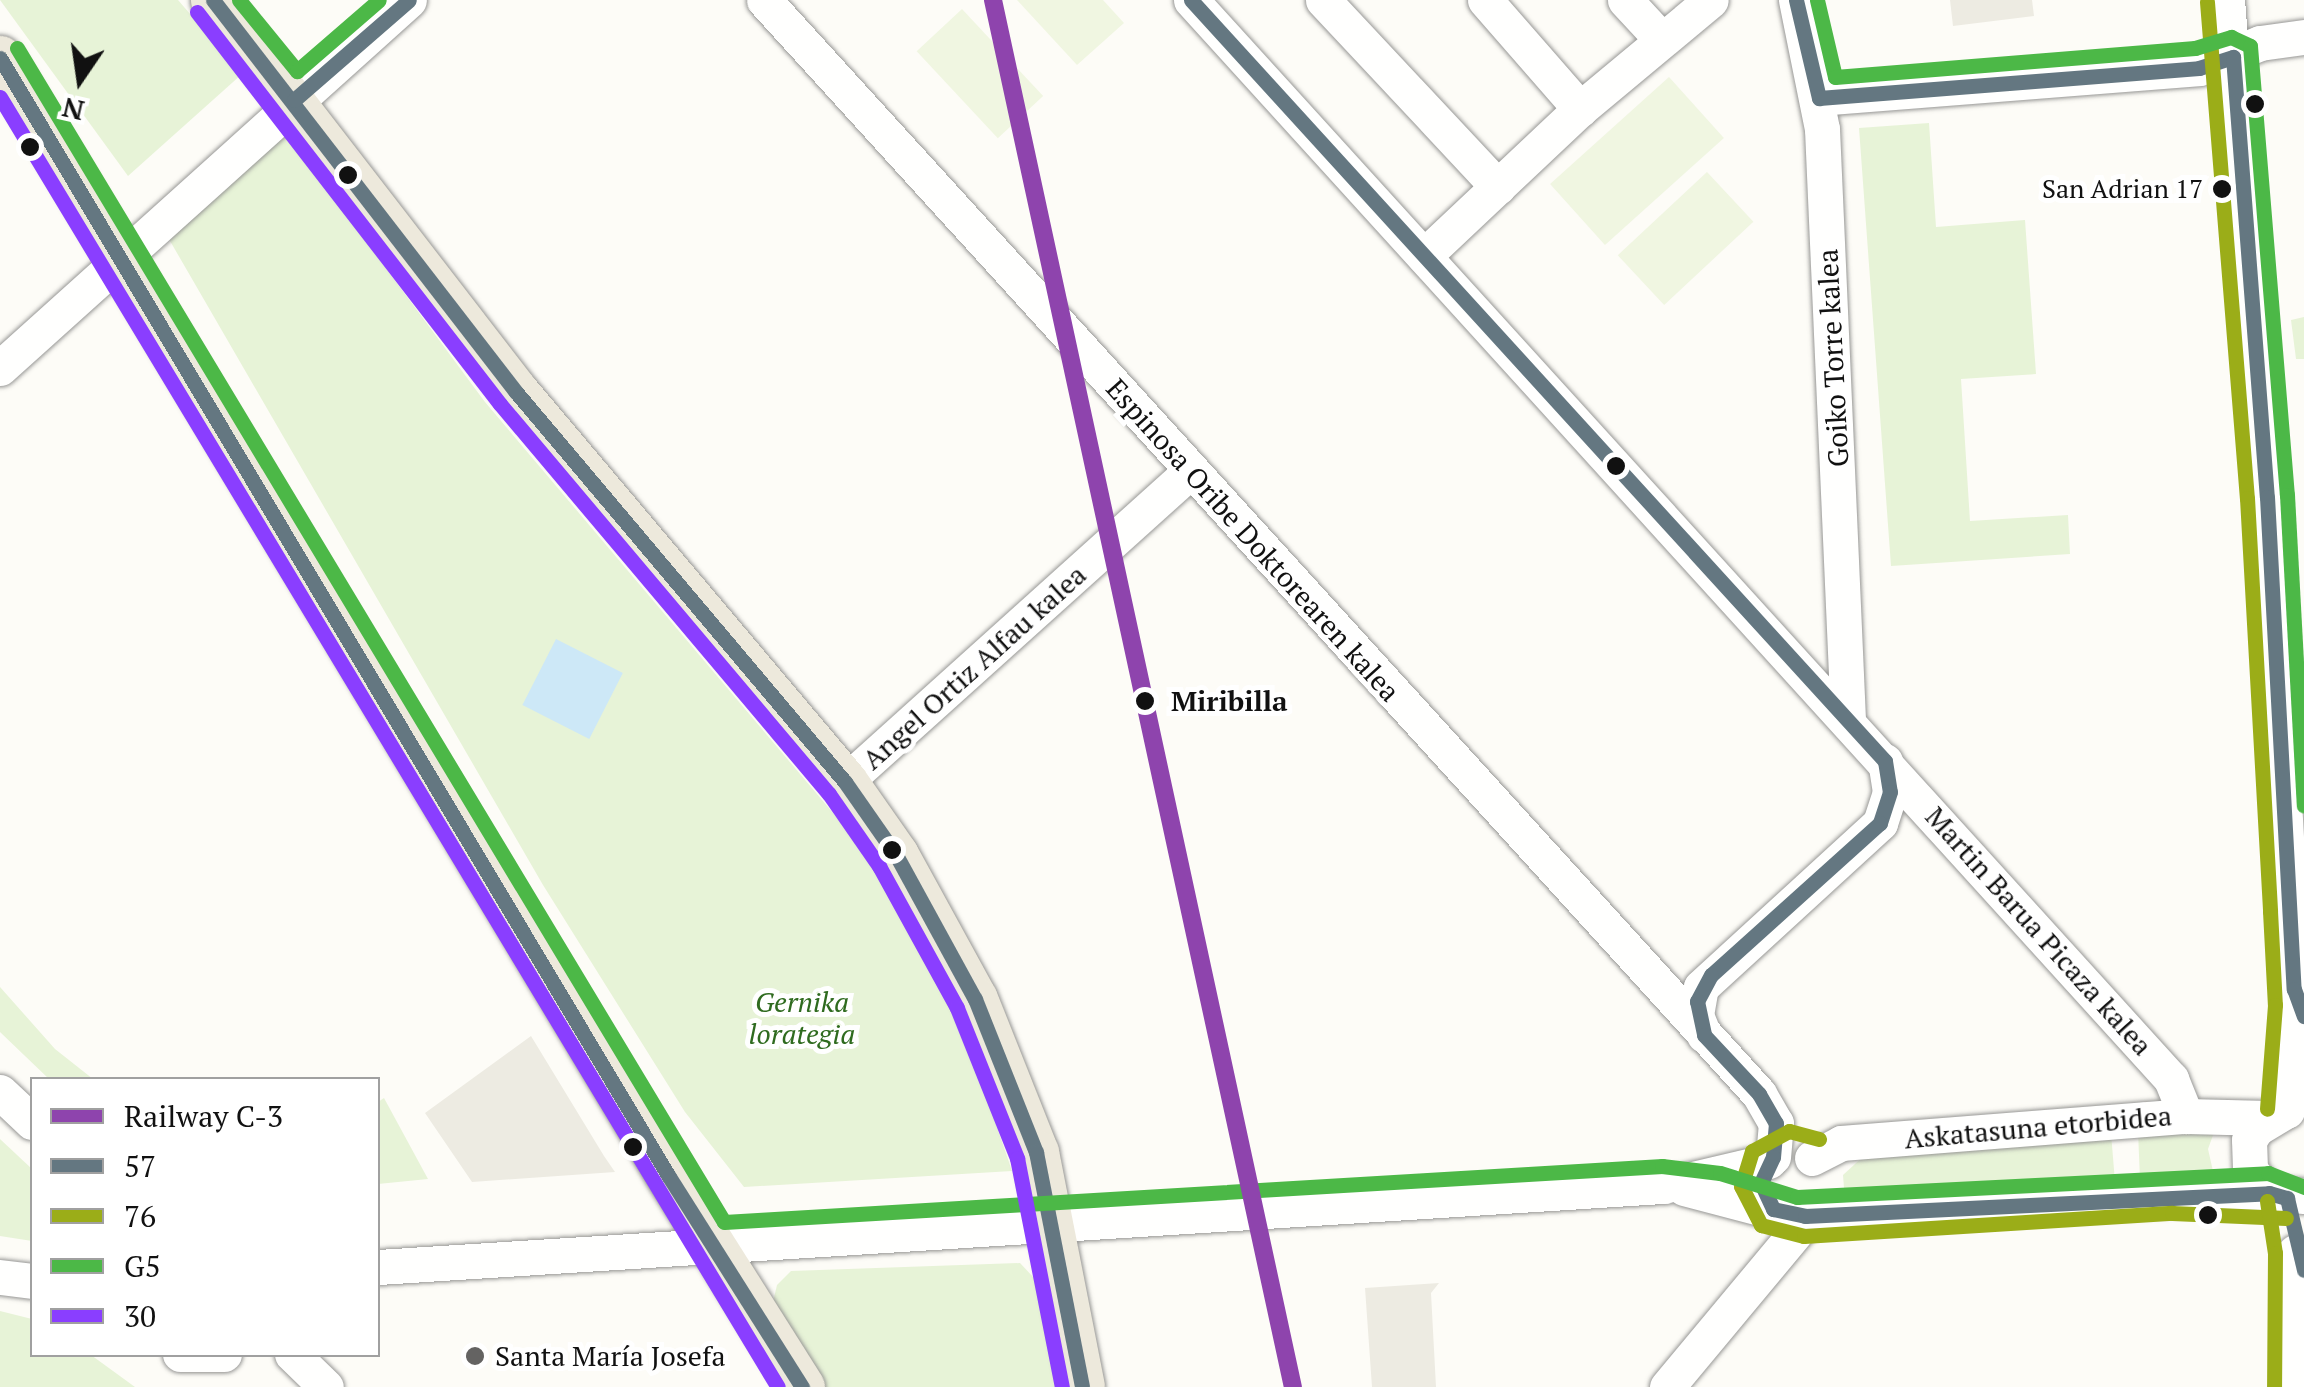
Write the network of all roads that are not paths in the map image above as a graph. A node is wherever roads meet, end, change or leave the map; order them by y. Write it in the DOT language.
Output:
graph roads {
  1 [pos="213,0"];
  2 [pos="409,0"];
  3 [pos="764,0"];
  4 [pos="1191,0"];
  5 [pos="1322,0"];
  6 [pos="1484,0"];
  7 [pos="1625,0"];
  8 [pos="1711,0"];
  9 [pos="1796,0"];
  10 [pos="2227,0"];
  11 [pos="2304,37"];
  12 [pos="1662,40"];
  13 [pos="2233,57"];
  14 [pos="0,58"];
  15 [pos="1820,98"];
  16 [pos="294,100"];
  17 [pos="1580,109"];
  18 [pos="1498,186"];
  19 [pos="1436,244"];
  20 [pos="122,257"];
  21 [pos="0,368"];
  22 [pos="1191,470"];
  23 [pos="1848,719"];
  24 [pos="1885,761"];
  25 [pos="846,782"];
  26 [pos="1880,823"];
  27 [pos="1950,832"];
  28 [pos="1650,975"];
  29 [pos="1710,975"];
  30 [pos="2300,1010"];
  31 [pos="1704,1035"];
  32 [pos="0,1092"];
  33 [pos="2293,1113"];
  34 [pos="2186,1116"];
  35 [pos="30,1120"];
  36 [pos="1812,1158"];
  37 [pos="1771,1159"];
  38 [pos="1663,1186"];
  39 [pos="2287,1196"];
  40 [pos="1794,1212"];
  41 [pos="1054,1222"];
  42 [pos="714,1242"];
  43 [pos="2300,1261"];
  44 [pos="380,1267"];
  45 [pos="0,1277"];
  46 [pos="30,1280"];
  47 [pos="295,1357"];
  48 [pos="326,1387"];
  49 [pos="802,1387"];
  50 [pos="1082,1387"];
  51 [pos="1666,1387"];
  52 [pos="2294,1387"];
  1 -- 16 [label="main road"];
  2 -- 16 [label="street"];
  3 -- 22 [label="street, Espinosa Oribe Doktorearen kalea"];
  4 -- 19 [label="street, Martin Barua Picaza kalea"];
  5 -- 18 [label="street"];
  6 -- 17 [label="street"];
  7 -- 12 [label="street"];
  8 -- 12 [label="street"];
  9 -- 15 [label="street, Goiko Torre kalea"];
  10 -- 13 [label="street"];
  11 -- 13 [label="street"];
  12 -- 17 [label="street"];
  13 -- 15 [label="street"];
  13 -- 30 [label="street"];
  14 -- 20 [label="main road"];
  15 -- 23 [label="street, Goiko Torre kalea"];
  16 -- 20 [label="street"];
  16 -- 25 [label="main road"];
  17 -- 18 [label="street"];
  18 -- 19 [label="street"];
  19 -- 23 [label="street, Martin Barua Picaza kalea"];
  20 -- 21 [label="street"];
  20 -- 42 [label="main road"];
  22 -- 25 [label="street, Angel Ortiz Alfau kalea"];
  22 -- 28 [label="street, Espinosa Oribe Doktorearen kalea"];
  23 -- 24 [label="street, Martin Barua Picaza kalea"];
  24 -- 26 [label="street"];
  24 -- 27 [label="street, Martin Barua Picaza kalea"];
  25 -- 41 [label="main road"];
  26 -- 27 [label="street"];
  26 -- 29 [label="street"];
  27 -- 34 [label="street, Martin Barua Picaza kalea"];
  28 -- 29 [label="street"];
  28 -- 31 [label="street, Espinosa Oribe Doktorearen kalea"];
  29 -- 31 [label="street"];
  30 -- 33 [label="street"];
  31 -- 37 [label="street, Espinosa Oribe Doktorearen kalea"];
  32 -- 35 [label="street"];
  33 -- 34 [label="street, Askatasuna etorbidea"];
  33 -- 39 [label="street"];
  34 -- 36 [label="street, Askatasuna etorbidea"];
  36 -- 37 [label="street"];
  36 -- 40 [label="street"];
  37 -- 38 [label="street"];
  37 -- 40 [label="street"];
  38 -- 40 [label="street"];
  38 -- 41 [label="street"];
  39 -- 40 [label="street"];
  39 -- 43 [label="street"];
  40 -- 51 [label="street"];
  41 -- 42 [label="street"];
  41 -- 50 [label="main road"];
  42 -- 44 [label="street"];
  42 -- 49 [label="main road"];
  43 -- 52 [label="street"];
  45 -- 46 [label="street"];
  47 -- 48 [label="street"];
}
